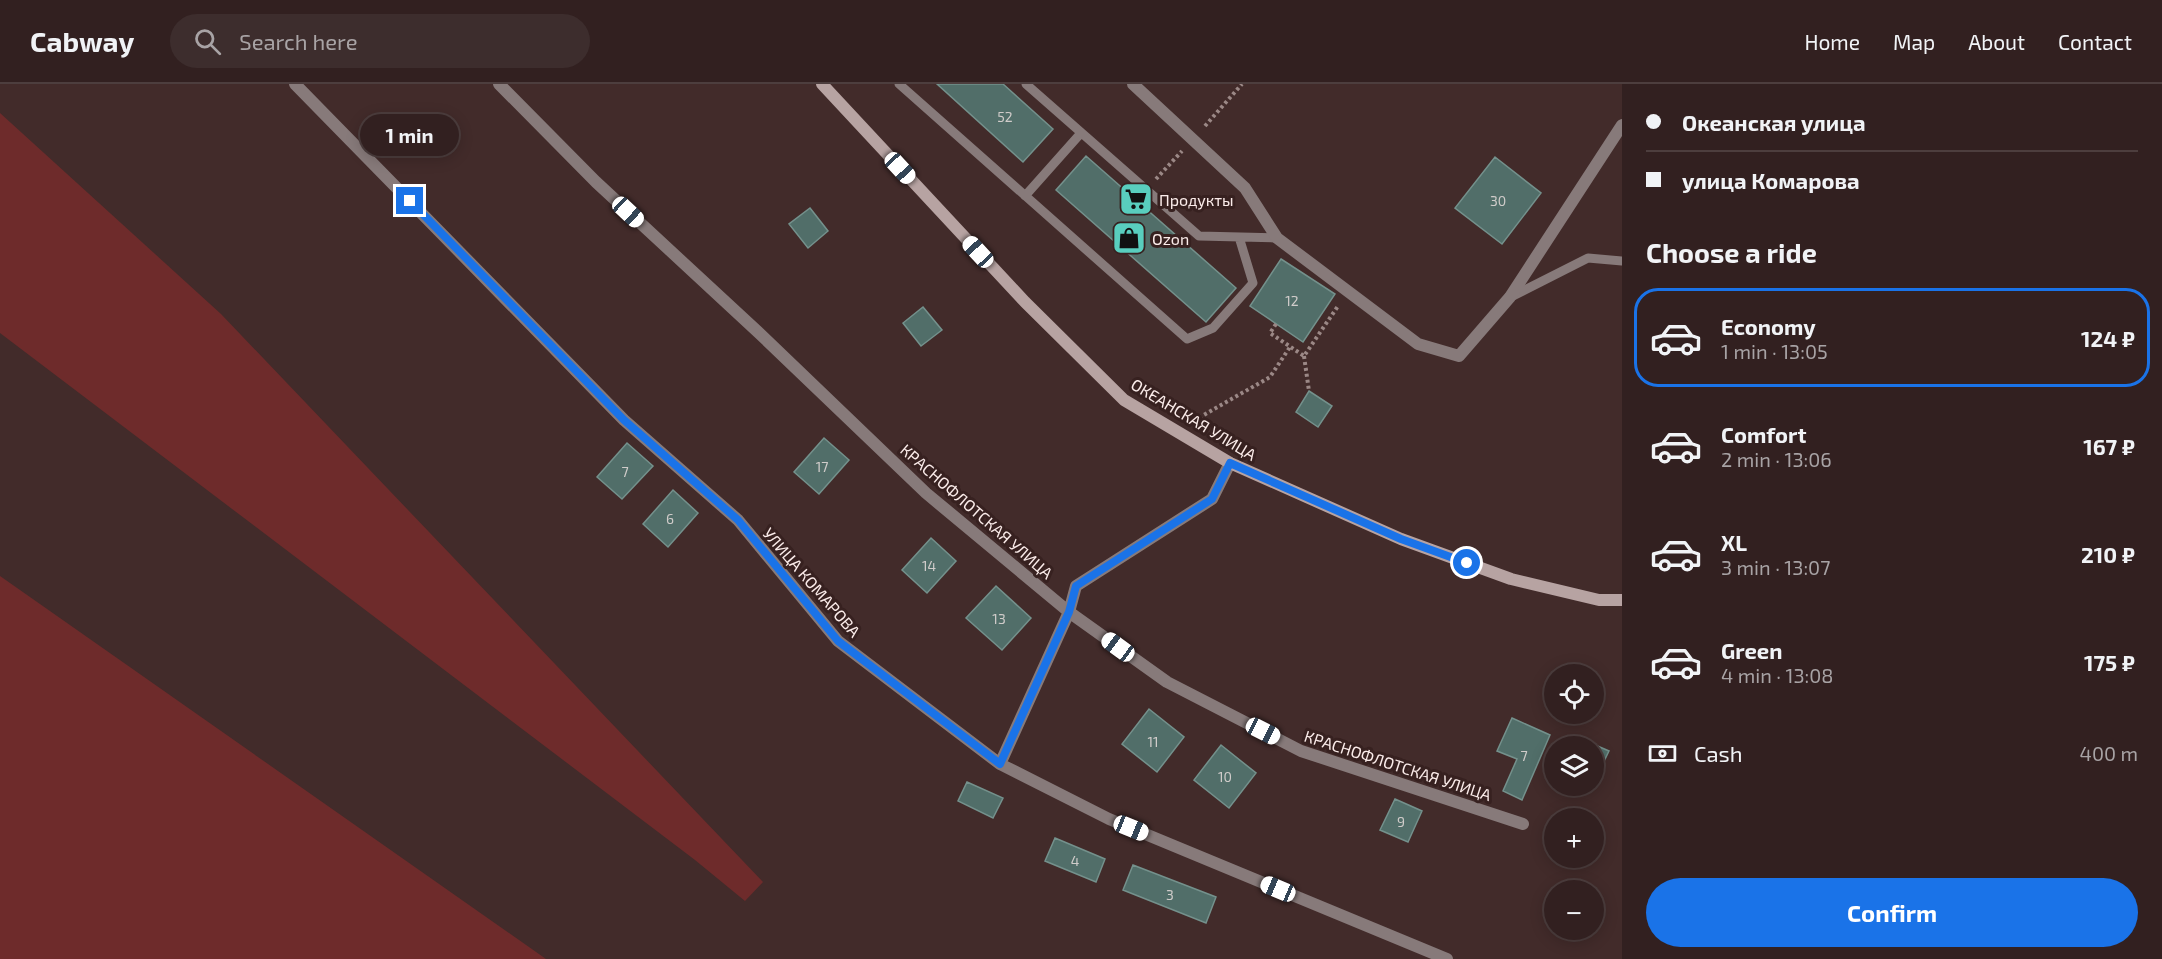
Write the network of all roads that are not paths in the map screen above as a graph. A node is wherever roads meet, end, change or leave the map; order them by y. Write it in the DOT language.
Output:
graph roads {
  1 [pos="295,84"];
  2 [pos="499,84"];
  3 [pos="822,84"];
  4 [pos="899,84"];
  5 [pos="1026,84"];
  6 [pos="1133,84"];
  7 [pos="1622,126"];
  8 [pos="1081,133"];
  9 [pos="1025,196"];
  10 [pos="1239,237"];
  11 [pos="1277,238"];
  12 [pos="1622,261"];
  13 [pos="1510,297"];
  14 [pos="1230,463"];
  15 [pos="1622,600"];
  16 [pos="1069,612"];
  17 [pos="1000,764"];
  18 [pos="1523,824"];
  19 [pos="1448,959"];
  1 -- 17 [label="street, УЛИЦА КОМАРОВА"];
  2 -- 16 [label="street, КРАСНОФЛОТСКАЯ УЛИЦА"];
  3 -- 14 [label="main road, ОКЕАНСКАЯ УЛИЦА"];
  4 -- 9 [label="lane"];
  5 -- 8 [label="lane"];
  6 -- 11 [label="street"];
  7 -- 13 [label="street"];
  8 -- 9 [label="lane"];
  8 -- 10 [label="lane"];
  9 -- 10 [label="lane"];
  10 -- 11 [label="lane"];
  11 -- 13 [label="street"];
  12 -- 13 [label="lane"];
  14 -- 15 [label="main road, ОКЕАНСКАЯ УЛИЦА"];
  14 -- 16 [label="street"];
  16 -- 17 [label="street"];
  16 -- 18 [label="street, КРАСНОФЛОТСКАЯ УЛИЦА"];
  17 -- 19 [label="street, УЛИЦА КОМАРОВА"];
}
